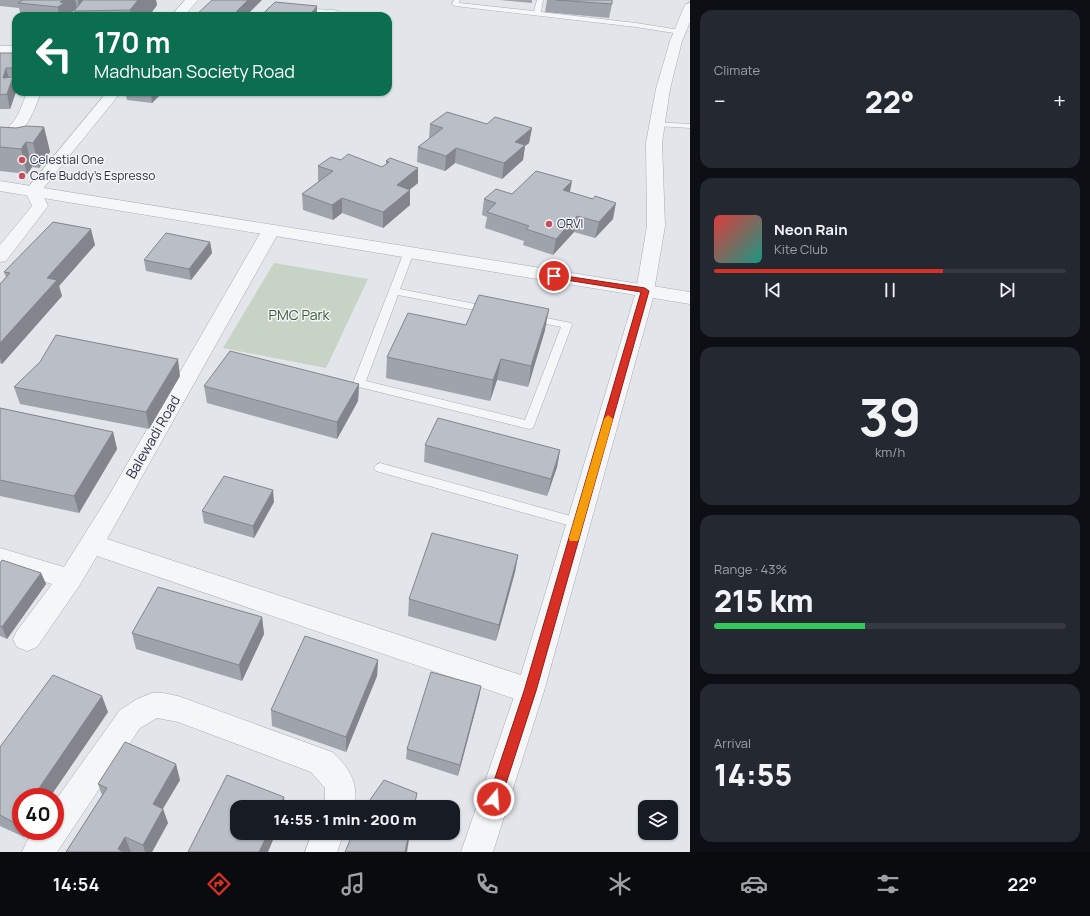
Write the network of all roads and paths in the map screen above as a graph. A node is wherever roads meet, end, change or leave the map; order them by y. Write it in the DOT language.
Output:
graph roads {
  1 [pos="189,0"];
  2 [pos="457,0"];
  3 [pos="540,0"];
  4 [pos="690,7"];
  5 [pos="180,12"];
  6 [pos="271,12"];
  7 [pos="293,12"];
  8 [pos="537,14"];
  9 [pos="680,32"];
  10 [pos="0,50"];
  11 [pos="12,50"];
  12 [pos="32,96"];
  13 [pos="111,96"];
  14 [pos="657,124"];
  15 [pos="690,126"];
  16 [pos="0,139"];
  17 [pos="0,186"];
  18 [pos="33,191"];
  19 [pos="270,230"];
  20 [pos="409,252"];
  21 [pos="0,257"];
  22 [pos="394,291"];
  23 [pos="645,291"];
  24 [pos="690,298"];
  25 [pos="500,312"];
  26 [pos="522,316"];
  27 [pos="380,468"];
  28 [pos="578,523"];
  29 [pos="91,544"];
  30 [pos="0,558"];
  31 [pos="70,579"];
  32 [pos="27,640"];
  33 [pos="530,691"];
  34 [pos="339,800"];
  35 [pos="64,815"];
  36 [pos="47,840"];
  37 [pos="325,840"];
  38 [pos="38,852"];
  39 [pos="321,852"];
  40 [pos="478,852"];
  1 -- 5 [label="street"];
  2 -- 8 [label="lane"];
  3 -- 8 [label="lane"];
  4 -- 9 [label="street"];
  6 -- 7 [label="street"];
  8 -- 9 [label="lane"];
  9 -- 14 [label="street"];
  10 -- 11 [label="street"];
  12 -- 16 [label="street"];
  13 -- 18 [label="street"];
  14 -- 15 [label="lane"];
  14 -- 23 [label="street"];
  17 -- 18 [label="street"];
  18 -- 19 [label="street"];
  18 -- 21 [label="street"];
  19 -- 20 [label="street"];
  19 -- 29 [label="street, Balewadi Road"];
  20 -- 22 [label="lane"];
  20 -- 23 [label="street"];
  22 -- 25 [label="lane"];
  22 -- 26 [label="lane"];
  23 -- 24 [label="street"];
  23 -- 28 [label="street"];
  27 -- 28 [label="lane"];
  28 -- 33 [label="street"];
  29 -- 31 [label="street, Balewadi Road"];
  29 -- 33 [label="street"];
  30 -- 31 [label="street"];
  31 -- 32 [label="street, Balewadi Road"];
  33 -- 40 [label="street"];
  34 -- 35 [label="street"];
  36 -- 38 [label="street"];
  37 -- 39 [label="street"];
}
